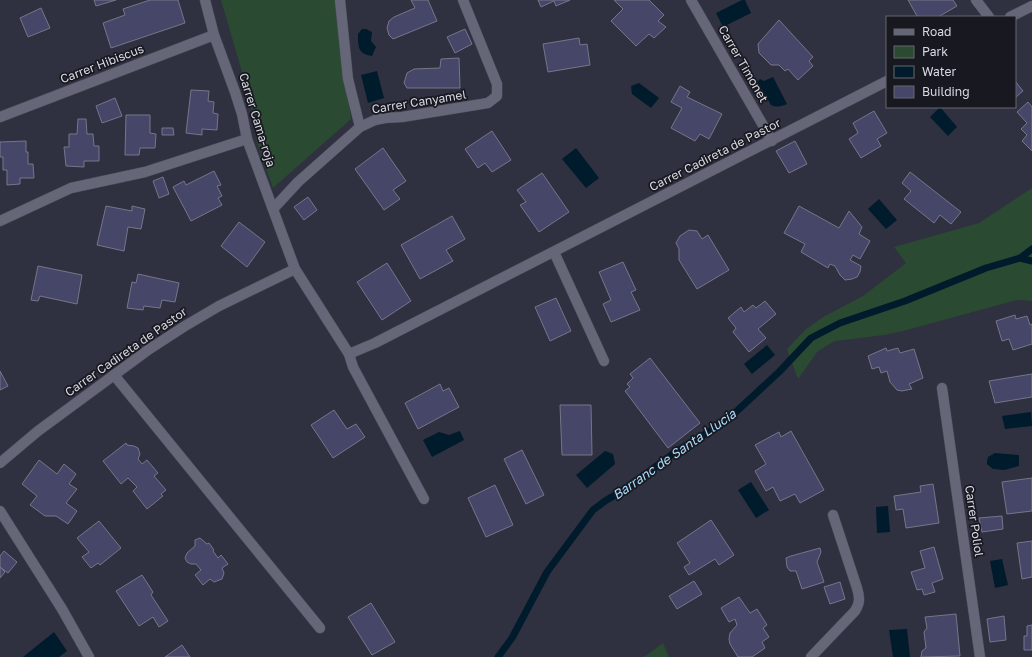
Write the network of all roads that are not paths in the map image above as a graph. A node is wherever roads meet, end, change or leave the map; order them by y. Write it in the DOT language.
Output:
graph roads {
  1 [pos="205,0"];
  2 [pos="340,0"];
  3 [pos="463,0"];
  4 [pos="691,0"];
  5 [pos="976,0"];
  6 [pos="1032,6"];
  7 [pos="988,16"];
  8 [pos="1012,16"];
  9 [pos="214,35"];
  10 [pos="886,83"];
  11 [pos="0,116"];
  12 [pos="360,127"];
  13 [pos="247,139"];
  14 [pos="772,141"];
  15 [pos="273,209"];
  16 [pos="0,221"];
  17 [pos="554,252"];
  18 [pos="295,269"];
  19 [pos="349,354"];
  20 [pos="604,361"];
  21 [pos="114,375"];
  22 [pos="942,388"];
  23 [pos="0,463"];
  24 [pos="424,499"];
  25 [pos="0,511"];
  26 [pos="833,515"];
  27 [pos="320,628"];
  28 [pos="89,657"];
  29 [pos="811,657"];
  30 [pos="980,657"];
  1 -- 9 [label="street, Carrer Cama-roja"];
  2 -- 12 [label="street"];
  3 -- 12 [label="street, Carrer Canyamel"];
  4 -- 14 [label="street, Carrer Timonet"];
  5 -- 7 [label="street"];
  6 -- 8 [label="street"];
  9 -- 11 [label="street, Carrer Hibiscus"];
  9 -- 13 [label="street, Carrer Cama-roja"];
  10 -- 14 [label="street, Carrer Cadireta de Pastor"];
  12 -- 15 [label="street, Carrer Canyamel"];
  13 -- 15 [label="street, Carrer Cama-roja"];
  13 -- 16 [label="street"];
  14 -- 17 [label="street, Carrer Cadireta de Pastor"];
  15 -- 18 [label="street, Carrer Cama-roja"];
  17 -- 19 [label="street, Carrer Cadireta de Pastor"];
  17 -- 20 [label="street"];
  18 -- 19 [label="street"];
  18 -- 21 [label="street, Carrer Cadireta de Pastor"];
  19 -- 24 [label="street"];
  21 -- 23 [label="street, Carrer Cadireta de Pastor"];
  21 -- 27 [label="street"];
  22 -- 30 [label="street, Carrer Poliol"];
  25 -- 28 [label="street"];
  26 -- 29 [label="street"];
}
